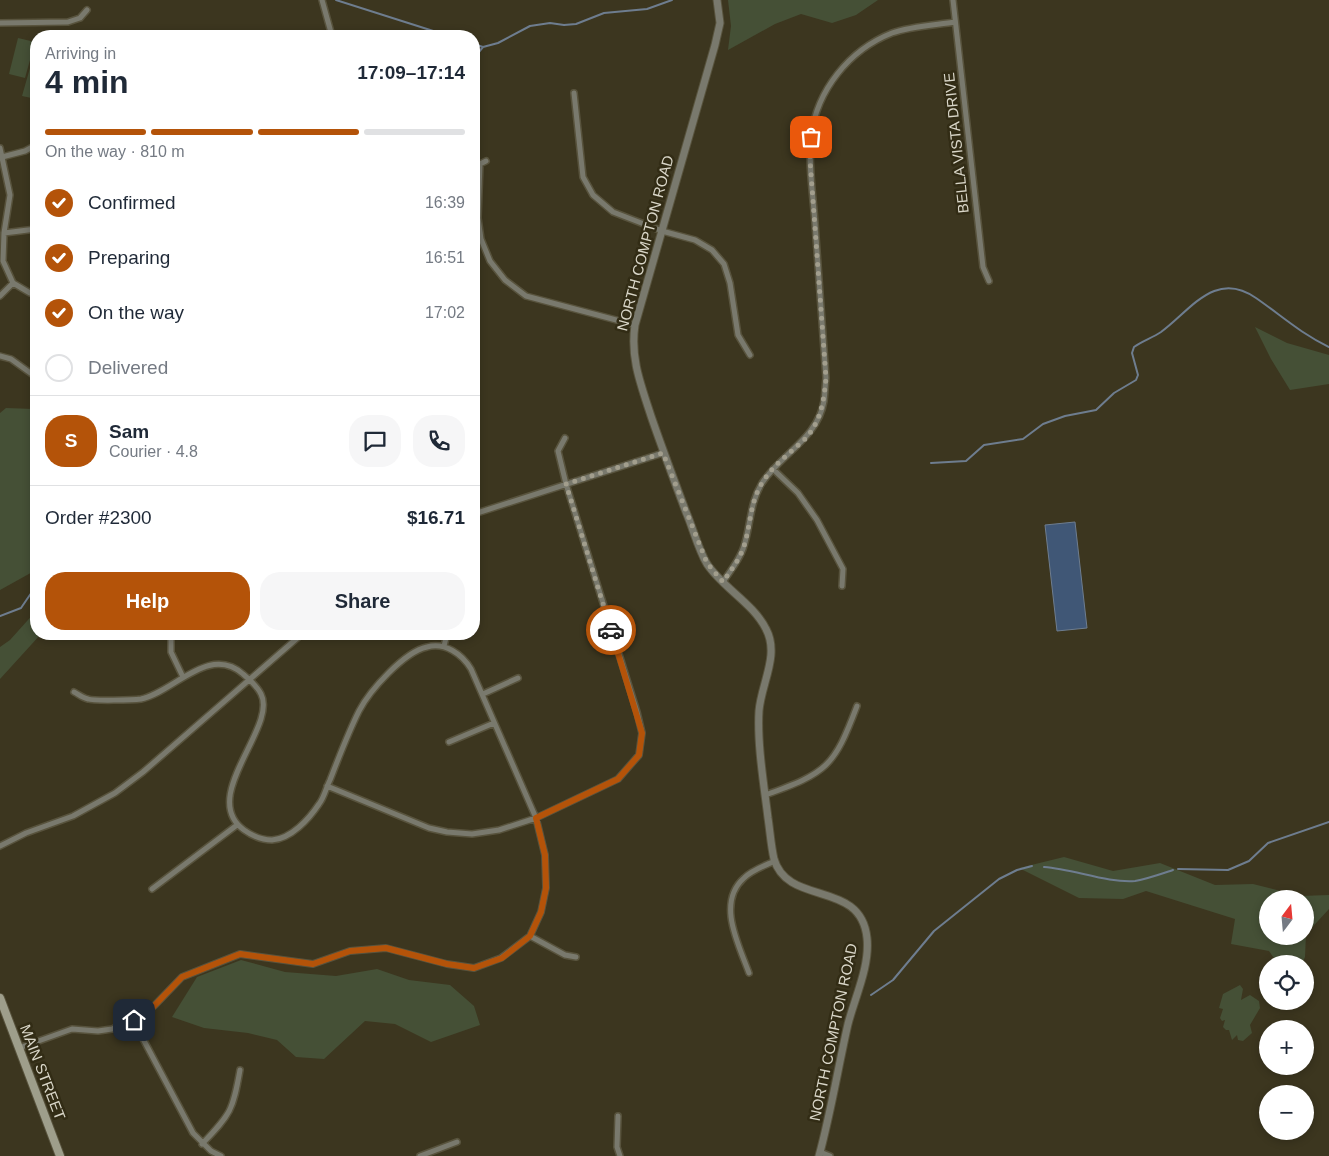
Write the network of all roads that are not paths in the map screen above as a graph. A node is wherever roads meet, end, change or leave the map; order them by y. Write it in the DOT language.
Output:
graph roads {
  1 [pos="322,0"];
  2 [pos="717,0"];
  3 [pos="953,0"];
  4 [pos="87,10"];
  5 [pos="955,22"];
  6 [pos="0,23"];
  7 [pos="330,30"];
  8 [pos="574,93"];
  9 [pos="0,148"];
  10 [pos="30,148"];
  11 [pos="1,157"];
  12 [pos="486,161"];
  13 [pos="480,164"];
  14 [pos="30,230"];
  15 [pos="662,231"];
  16 [pos="4,233"];
  17 [pos="480,239"];
  18 [pos="989,281"];
  19 [pos="13,283"];
  20 [pos="30,293"];
  21 [pos="0,296"];
  22 [pos="635,326"];
  23 [pos="750,355"];
  24 [pos="0,356"];
  25 [pos="30,372"];
  26 [pos="565,438"];
  27 [pos="663,453"];
  28 [pos="772,469"];
  29 [pos="566,484"];
  30 [pos="480,512"];
  31 [pos="723,582"];
  32 [pos="842,586"];
  33 [pos="171,640"];
  34 [pos="295,640"];
  35 [pos="446,640"];
  36 [pos="444,646"];
  37 [pos="183,677"];
  38 [pos="518,678"];
  39 [pos="249,680"];
  40 [pos="74,692"];
  41 [pos="483,694"];
  42 [pos="857,706"];
  43 [pos="494,723"];
  44 [pos="449,742"];
  45 [pos="327,786"];
  46 [pos="765,795"];
  47 [pos="536,818"];
  48 [pos="237,825"];
  49 [pos="0,846"];
  50 [pos="774,861"];
  51 [pos="152,889"];
  52 [pos="530,936"];
  53 [pos="576,957"];
  54 [pos="749,973"];
  55 [pos="0,998"];
  56 [pos="134,1020"];
  57 [pos="19,1048"];
  58 [pos="240,1070"];
  59 [pos="618,1116"];
  60 [pos="457,1142"];
  61 [pos="202,1144"];
  62 [pos="820,1154"];
  63 [pos="60,1156"];
  64 [pos="220,1156"];
  65 [pos="420,1156"];
  66 [pos="620,1156"];
  67 [pos="830,1156"];
  1 -- 7 [label="street"];
  2 -- 15 [label="street, NORTH COMPTON ROAD"];
  3 -- 5 [label="street, BELLA VISTA DRIVE"];
  4 -- 6 [label="street"];
  5 -- 18 [label="street, BELLA VISTA DRIVE"];
  5 -- 28 [label="street"];
  8 -- 15 [label="street"];
  9 -- 11 [label="street"];
  10 -- 11 [label="street"];
  11 -- 16 [label="street"];
  12 -- 13 [label="street"];
  14 -- 16 [label="street"];
  15 -- 22 [label="street, NORTH COMPTON ROAD"];
  15 -- 23 [label="street"];
  16 -- 19 [label="street"];
  17 -- 22 [label="street"];
  19 -- 20 [label="street"];
  19 -- 21 [label="street"];
  22 -- 27 [label="street, NORTH COMPTON ROAD"];
  24 -- 25 [label="street"];
  26 -- 29 [label="street"];
  27 -- 29 [label="street"];
  27 -- 31 [label="street, NORTH COMPTON ROAD"];
  28 -- 31 [label="street"];
  28 -- 32 [label="street"];
  29 -- 30 [label="street"];
  29 -- 47 [label="street"];
  31 -- 46 [label="street, NORTH COMPTON ROAD"];
  33 -- 37 [label="street"];
  34 -- 39 [label="street"];
  35 -- 36 [label="street"];
  36 -- 41 [label="street"];
  36 -- 45 [label="street"];
  37 -- 39 [label="street"];
  37 -- 40 [label="street"];
  38 -- 41 [label="street"];
  39 -- 48 [label="street"];
  39 -- 49 [label="street"];
  41 -- 43 [label="street"];
  42 -- 46 [label="street"];
  43 -- 44 [label="street"];
  43 -- 47 [label="street"];
  45 -- 47 [label="street"];
  45 -- 48 [label="street"];
  46 -- 50 [label="street, NORTH COMPTON ROAD"];
  47 -- 52 [label="street"];
  48 -- 51 [label="street"];
  50 -- 54 [label="street"];
  50 -- 62 [label="street, NORTH COMPTON ROAD"];
  52 -- 53 [label="street"];
  52 -- 56 [label="street"];
  55 -- 57 [label="main road, MAIN STREET"];
  56 -- 57 [label="street"];
  56 -- 61 [label="street"];
  57 -- 63 [label="main road, MAIN STREET"];
  58 -- 61 [label="street"];
  59 -- 66 [label="street"];
  60 -- 65 [label="street"];
  61 -- 64 [label="street"];
  62 -- 67 [label="street"];
}
